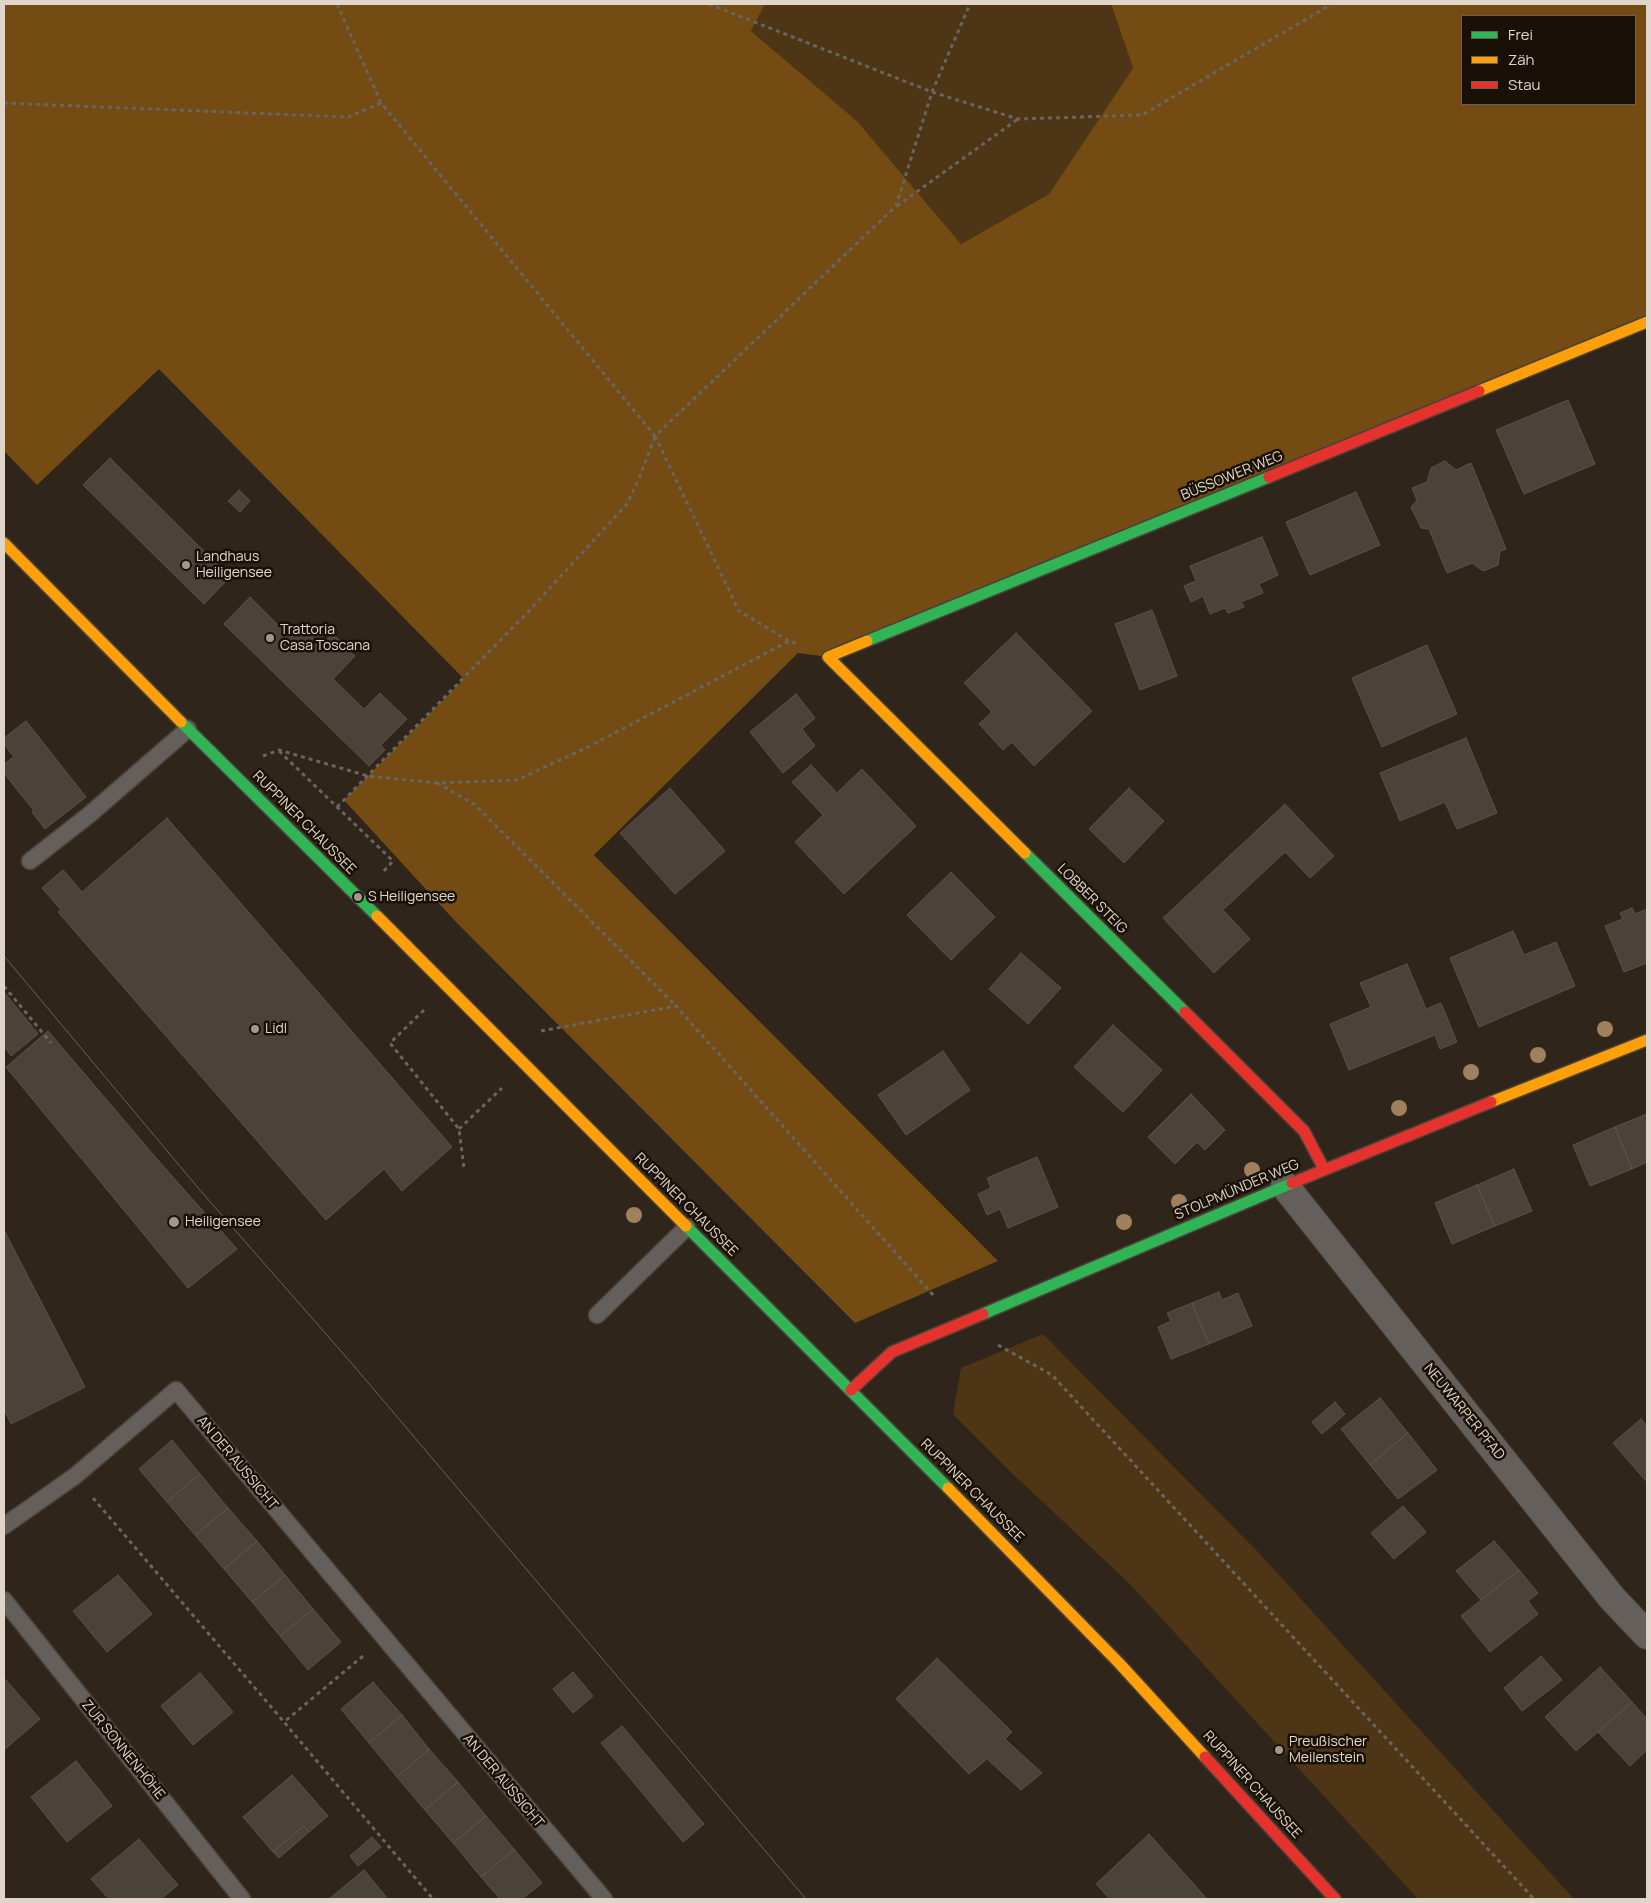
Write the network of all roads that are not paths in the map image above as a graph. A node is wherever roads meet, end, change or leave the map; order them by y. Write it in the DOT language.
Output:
graph roads {
  1 [pos="1647,322"];
  2 [pos="4,543"];
  3 [pos="828,657"];
  4 [pos="188,729"];
  5 [pos="30,862"];
  6 [pos="1647,1040"];
  7 [pos="1324,1170"];
  8 [pos="1285,1186"];
  9 [pos="687,1227"];
  10 [pos="597,1316"];
  11 [pos="851,1390"];
  12 [pos="4,1526"];
  13 [pos="4,1600"];
  14 [pos="1647,1635"];
  15 [pos="242,1899"];
  16 [pos="604,1899"];
  17 [pos="1335,1899"];
  1 -- 3 [label="street, BÜSSOWER WEG"];
  2 -- 4 [label="street, RUPPINER CHAUSSEE"];
  3 -- 7 [label="street, LOBBER STEIG"];
  4 -- 5 [label="lane"];
  4 -- 9 [label="street, RUPPINER CHAUSSEE"];
  6 -- 7 [label="street, STOLPMÜNDER WEG"];
  7 -- 8 [label="street, STOLPMÜNDER WEG"];
  8 -- 11 [label="street, STOLPMÜNDER WEG"];
  8 -- 14 [label="street, NEUWARPER PFAD"];
  9 -- 10 [label="lane"];
  9 -- 11 [label="street, RUPPINER CHAUSSEE"];
  11 -- 17 [label="street, RUPPINER CHAUSSEE"];
  12 -- 16 [label="lane, AN DER AUSSICHT"];
  13 -- 15 [label="lane, ZUR SONNENHÖHE"];
}
